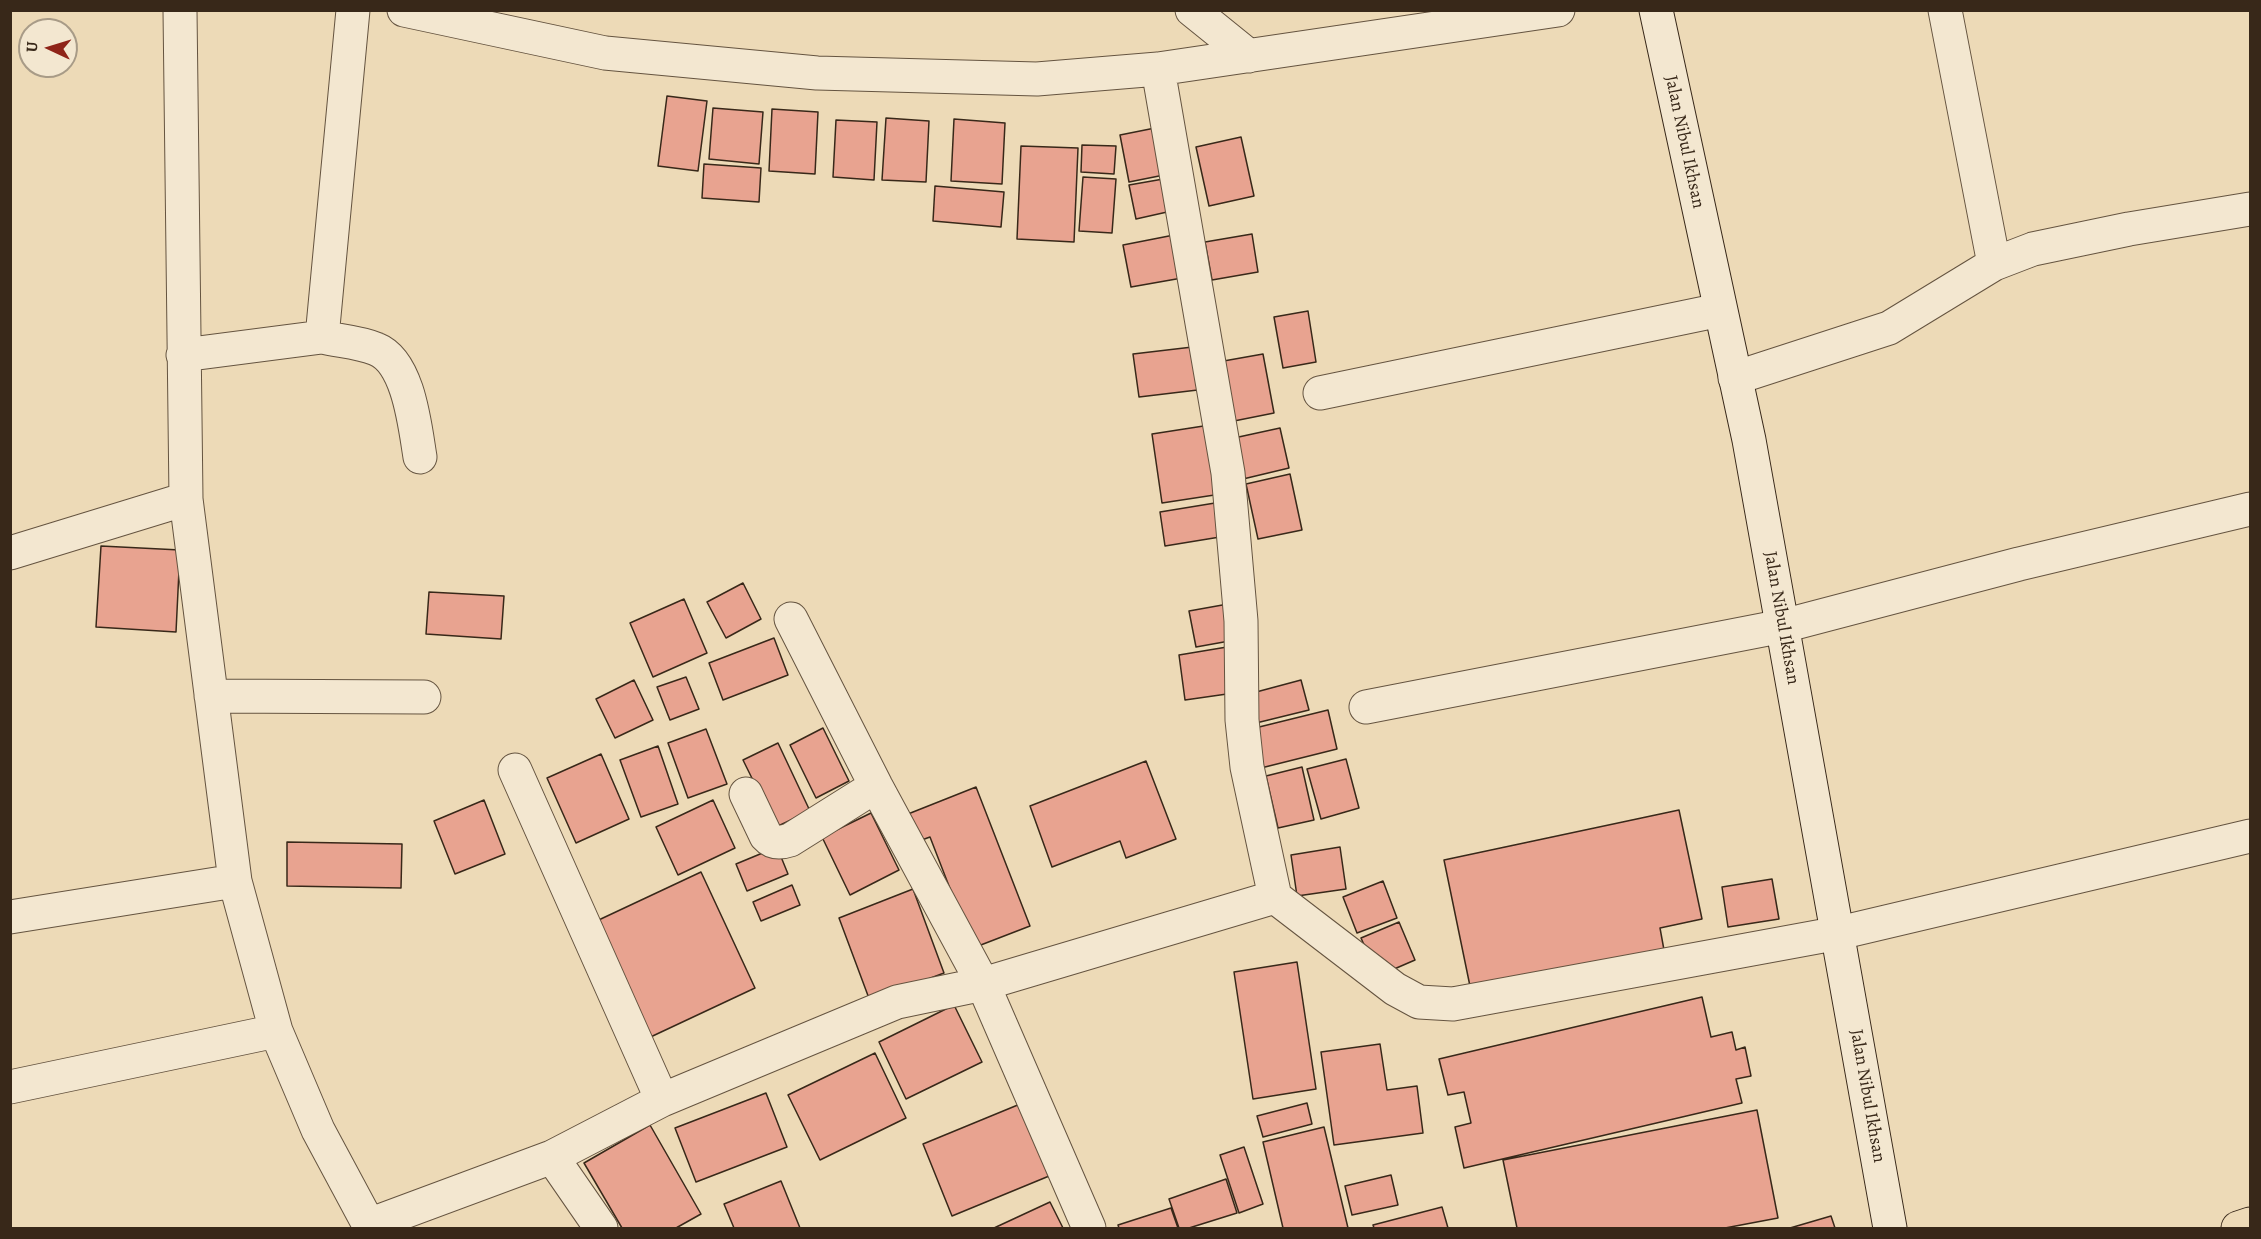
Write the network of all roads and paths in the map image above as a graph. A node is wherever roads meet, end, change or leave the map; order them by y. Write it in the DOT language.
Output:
graph roads {
  1 [pos="180,10"];
  2 [pos="353,10"];
  3 [pos="404,10"];
  4 [pos="1192,10"];
  5 [pos="1558,10"];
  6 [pos="1656,10"];
  7 [pos="1945,10"];
  8 [pos="1249,56"];
  9 [pos="1158,69"];
  10 [pos="2250,209"];
  11 [pos="1994,264"];
  12 [pos="1720,310"];
  13 [pos="322,337"];
  14 [pos="183,356"];
  15 [pos="1735,378"];
  16 [pos="1320,393"];
  17 [pos="420,457"];
  18 [pos="186,499"];
  19 [pos="2250,508"];
  20 [pos="10,553"];
  21 [pos="791,619"];
  22 [pos="1783,626"];
  23 [pos="211,696"];
  24 [pos="424,697"];
  25 [pos="1366,707"];
  26 [pos="515,770"];
  27 [pos="876,786"];
  28 [pos="746,794"];
  29 [pos="2250,836"];
  30 [pos="235,881"];
  31 [pos="1275,897"];
  32 [pos="10,917"];
  33 [pos="1839,933"];
  34 [pos="983,984"];
  35 [pos="276,1031"];
  36 [pos="10,1087"];
  37 [pos="662,1100"];
  38 [pos="552,1157"];
  39 [pos="2250,1224"];
  40 [pos="380,1225"];
  41 [pos="601,1228"];
  42 [pos="1089,1228"];
  43 [pos="1890,1228"];
  44 [pos="2238,1228"];
  1 -- 14 [label="street"];
  2 -- 13 [label="street"];
  3 -- 9 [label="street"];
  4 -- 8 [label="street"];
  5 -- 8 [label="street"];
  6 -- 12 [label="street, Jalan Nibul Ikhsan"];
  7 -- 11 [label="street"];
  8 -- 9 [label="street"];
  9 -- 31 [label="street"];
  10 -- 11 [label="street"];
  11 -- 15 [label="street"];
  12 -- 15 [label="street, Jalan Nibul Ikhsan"];
  12 -- 16 [label="street"];
  13 -- 14 [label="street"];
  13 -- 17 [label="street"];
  14 -- 18 [label="street"];
  15 -- 22 [label="street, Jalan Nibul Ikhsan"];
  18 -- 20 [label="street"];
  18 -- 23 [label="street"];
  19 -- 22 [label="street"];
  21 -- 27 [label="street"];
  22 -- 25 [label="street"];
  22 -- 33 [label="street, Jalan Nibul Ikhsan"];
  23 -- 24 [label="street"];
  23 -- 30 [label="street"];
  26 -- 37 [label="street"];
  27 -- 28 [label="street"];
  27 -- 34 [label="street"];
  29 -- 33 [label="street"];
  30 -- 32 [label="street"];
  30 -- 35 [label="street"];
  31 -- 33 [label="street"];
  31 -- 34 [label="street"];
  33 -- 43 [label="street, Jalan Nibul Ikhsan"];
  34 -- 37 [label="street"];
  34 -- 42 [label="street"];
  35 -- 36 [label="street"];
  35 -- 40 [label="street"];
  37 -- 38 [label="street"];
  38 -- 40 [label="street"];
  38 -- 41 [label="street"];
  39 -- 44 [label="highway"];
}
